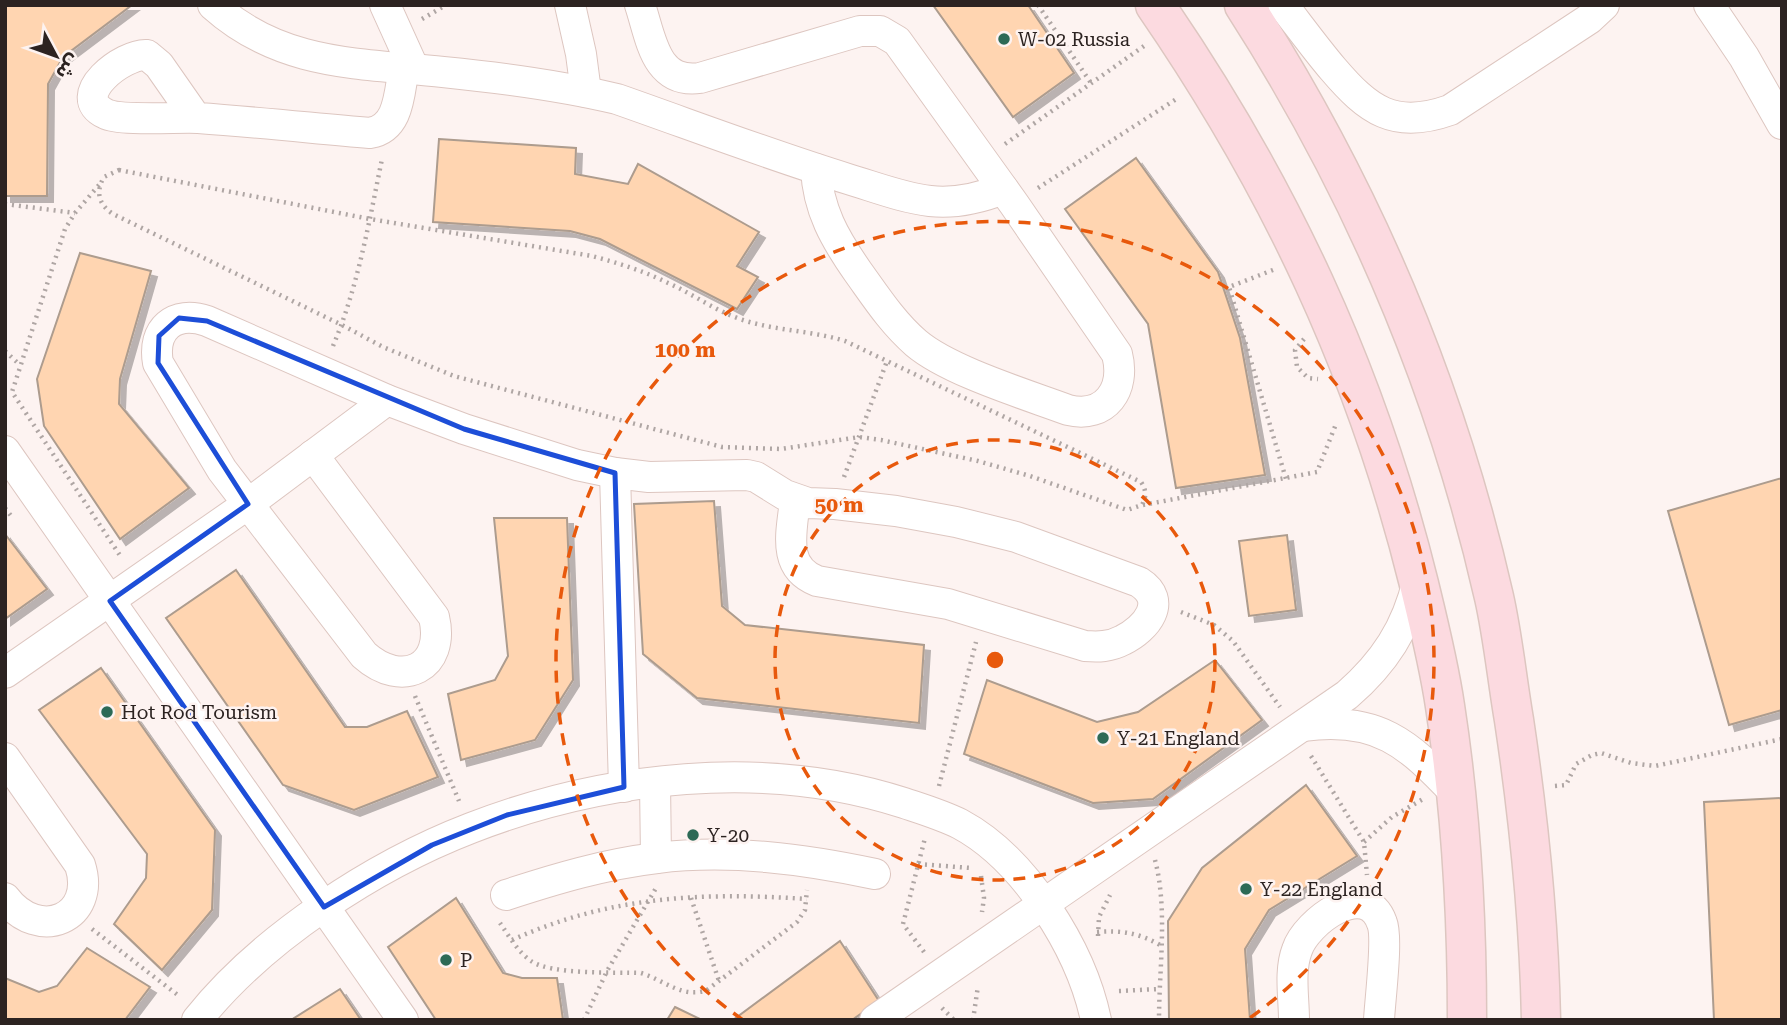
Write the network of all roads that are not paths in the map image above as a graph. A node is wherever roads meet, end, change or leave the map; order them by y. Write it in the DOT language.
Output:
graph roads {
  1 [pos="213,5"];
  2 [pos="386,5"];
  3 [pos="570,5"];
  4 [pos="640,5"];
  5 [pos="1244,5"];
  6 [pos="1283,5"];
  7 [pos="1604,5"];
  8 [pos="1709,5"];
  9 [pos="1163,16"];
  10 [pos="409,68"];
  11 [pos="586,92"];
  12 [pos="196,118"];
  13 [pos="1782,124"];
  14 [pos="816,169"];
  15 [pos="1008,196"];
  16 [pos="387,400"];
  17 [pos="5,452"];
  18 [pos="313,455"];
  19 [pos="615,473"];
  20 [pos="795,500"];
  21 [pos="248,504"];
  22 [pos="1418,580"];
  23 [pos="110,601"];
  24 [pos="5,673"];
  25 [pos="1300,729"];
  26 [pos="5,758"];
  27 [pos="655,783"];
  28 [pos="624,787"];
  29 [pos="1442,795"];
  30 [pos="665,857"];
  31 [pos="875,874"];
  32 [pos="506,895"];
  33 [pos="5,898"];
  34 [pos="1043,905"];
  35 [pos="324,907"];
  36 [pos="200,1017"];
  37 [pos="403,1020"];
  38 [pos="874,1020"];
  39 [pos="1096,1020"];
  40 [pos="1294,1020"];
  41 [pos="1379,1020"];
  42 [pos="1467,1020"];
  43 [pos="1541,1020"];
  1 -- 10 [label="street"];
  2 -- 10 [label="street"];
  3 -- 11 [label="street"];
  4 -- 15 [label="street"];
  5 -- 43 [label="street"];
  6 -- 7 [label="street"];
  8 -- 13 [label="street"];
  9 -- 22 [label="street"];
  10 -- 11 [label="street"];
  10 -- 12 [label="street"];
  11 -- 14 [label="street"];
  14 -- 15 [label="street"];
  14 -- 15 [label="street"];
  16 -- 18 [label="street"];
  16 -- 19 [label="street"];
  16 -- 21 [label="street"];
  17 -- 23 [label="street"];
  18 -- 21 [label="street"];
  18 -- 21 [label="street"];
  19 -- 20 [label="street"];
  19 -- 28 [label="street"];
  20 -- 20 [label="street"];
  21 -- 23 [label="street"];
  22 -- 25 [label="street"];
  22 -- 29 [label="street"];
  23 -- 24 [label="street"];
  23 -- 35 [label="street"];
  25 -- 29 [label="street"];
  25 -- 34 [label="street"];
  26 -- 33 [label="street"];
  27 -- 28 [label="street"];
  27 -- 30 [label="street"];
  27 -- 34 [label="street"];
  28 -- 35 [label="street"];
  29 -- 42 [label="street"];
  30 -- 31 [label="street"];
  30 -- 32 [label="street"];
  34 -- 38 [label="street"];
  34 -- 39 [label="street"];
  35 -- 36 [label="street"];
  35 -- 37 [label="street"];
  40 -- 41 [label="street"];
}
